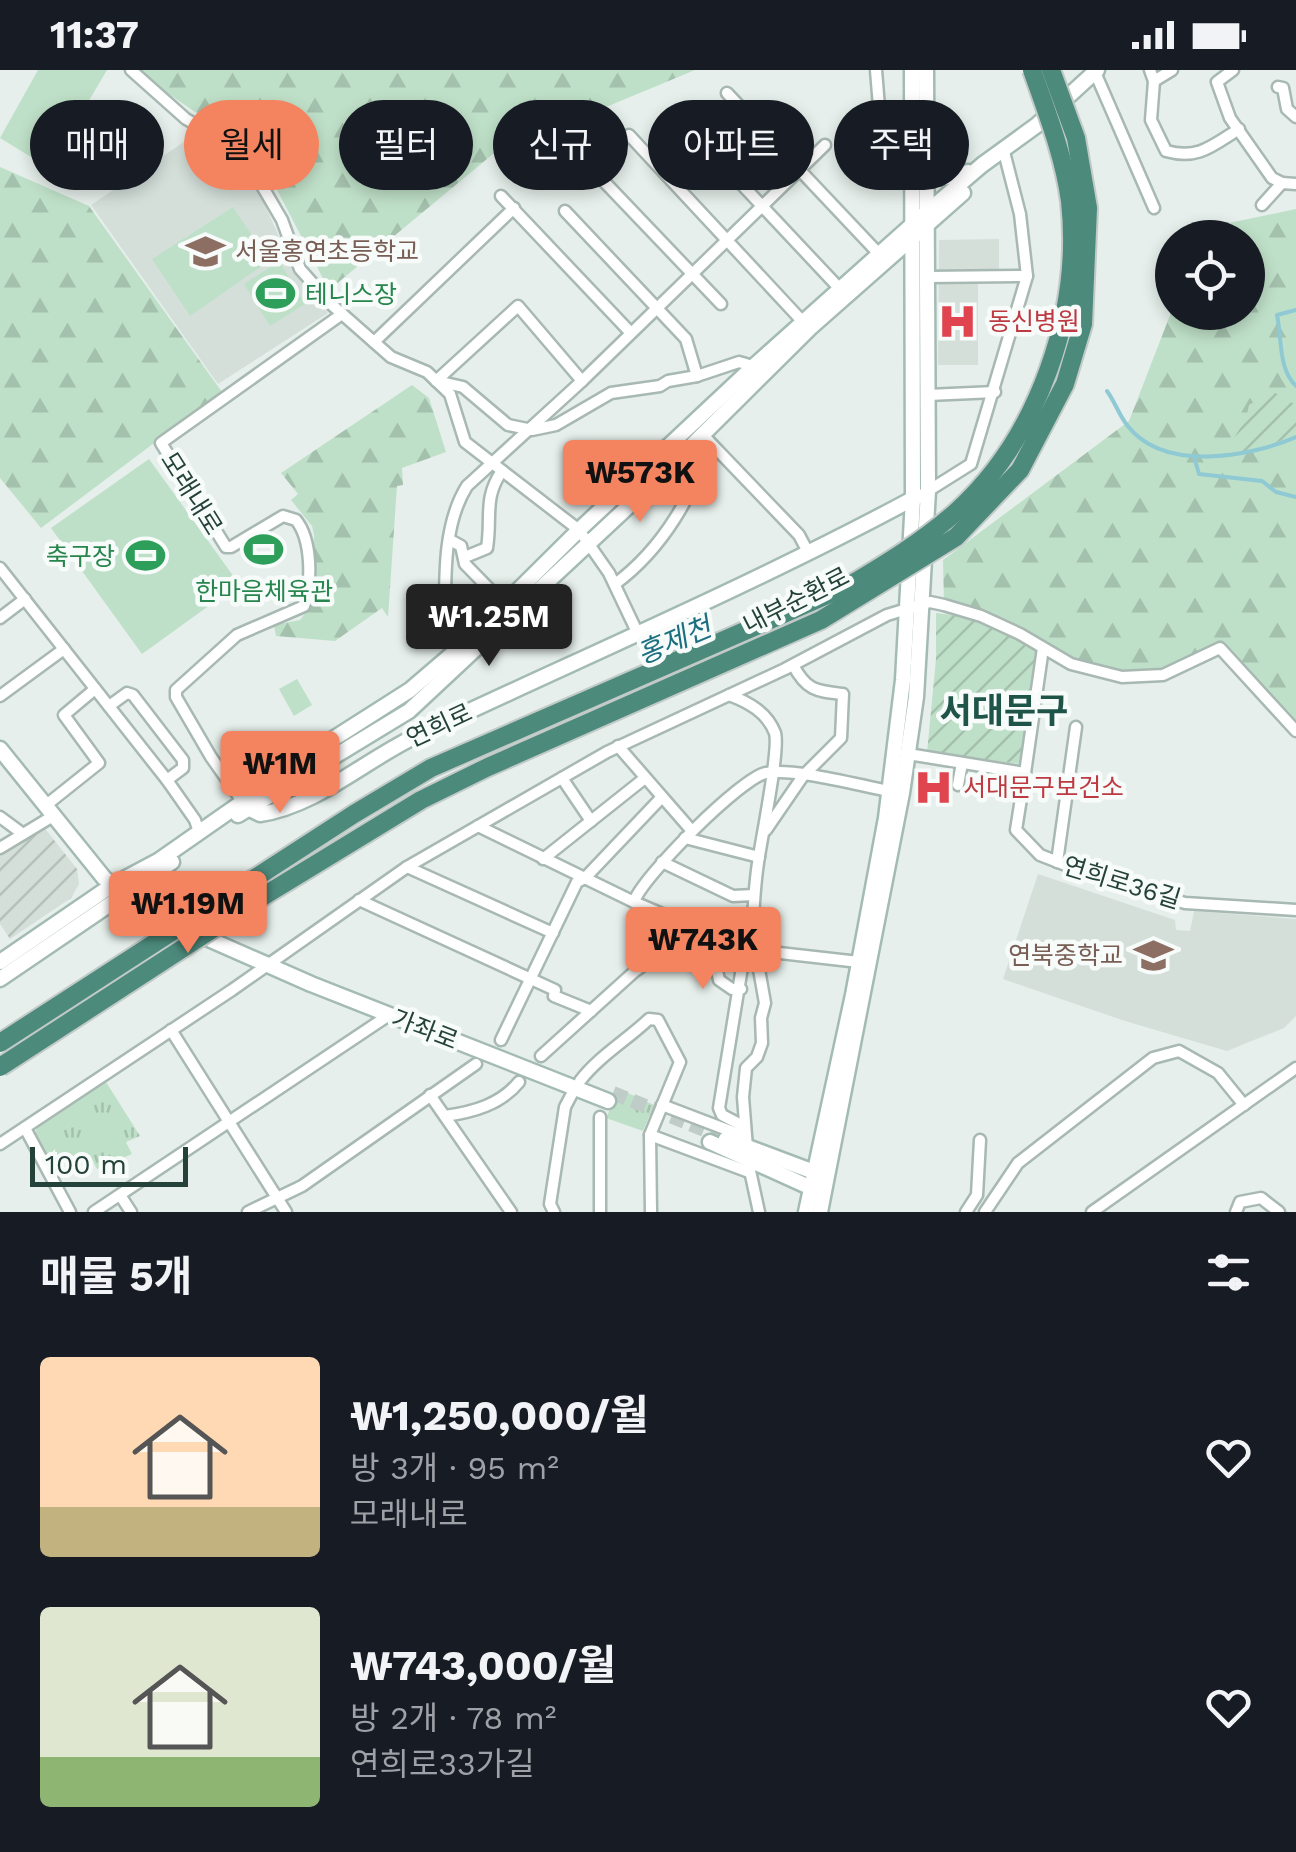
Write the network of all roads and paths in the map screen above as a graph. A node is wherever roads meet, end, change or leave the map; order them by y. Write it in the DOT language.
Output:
graph roads {
  1 [pos="131,70"];
  2 [pos="876,70"];
  3 [pos="912,70"];
  4 [pos="926,70"];
  5 [pos="1032,70"];
  6 [pos="1051,70"];
  7 [pos="1172,70"];
  8 [pos="1233,70"];
  9 [pos="1093,71"];
  10 [pos="1152,75"];
  11 [pos="1278,87"];
  12 [pos="726,93"];
  13 [pos="733,100"];
  14 [pos="879,100"];
  15 [pos="914,100"];
  16 [pos="924,100"];
  17 [pos="1296,116"];
  18 [pos="1238,130"];
  19 [pos="629,134"];
  20 [pos="825,145"];
  21 [pos="1003,148"];
  22 [pos="814,156"];
  23 [pos="982,165"];
  24 [pos="969,171"];
  25 [pos="1282,183"];
  26 [pos="1296,184"];
  27 [pos="814,185"];
  28 [pos="613,190"];
  29 [pos="747,190"];
  30 [pos="778,190"];
  31 [pos="920,190"];
  32 [pos="501,196"];
  33 [pos="1262,204"];
  34 [pos="762,205"];
  35 [pos="514,208"];
  36 [pos="1154,208"];
  37 [pos="564,211"];
  38 [pos="919,226"];
  39 [pos="726,240"];
  40 [pos="879,254"];
  41 [pos="692,273"];
  42 [pos="1027,276"];
  43 [pos="927,277"];
  44 [pos="840,290"];
  45 [pos="721,304"];
  46 [pos="655,308"];
  47 [pos="342,314"];
  48 [pos="803,322"];
  49 [pos="629,331"];
  50 [pos="374,342"];
  51 [pos="761,368"];
  52 [pos="697,376"];
  53 [pos="436,381"];
  54 [pos="582,381"];
  55 [pos="995,392"];
  56 [pos="928,395"];
  57 [pos="526,429"];
  58 [pos="703,435"];
  59 [pos="490,462"];
  60 [pos="502,471"];
  61 [pos="923,499"];
  62 [pos="578,530"];
  63 [pos="450,540"];
  64 [pos="590,543"];
  65 [pos="808,552"];
  66 [pos="465,556"];
  67 [pos="0,568"];
  68 [pos="615,584"];
  69 [pos="914,599"];
  70 [pos="25,600"];
  71 [pos="503,602"];
  72 [pos="0,618"];
  73 [pos="638,634"];
  74 [pos="466,642"];
  75 [pos="1043,648"];
  76 [pos="64,649"];
  77 [pos="793,665"];
  78 [pos="95,689"];
  79 [pos="729,695"];
  80 [pos="0,696"];
  81 [pos="109,706"];
  82 [pos="1076,727"];
  83 [pos="1296,731"];
  84 [pos="618,746"];
  85 [pos="0,749"];
  86 [pos="908,754"];
  87 [pos="962,763"];
  88 [pos="771,772"];
  89 [pos="1025,774"];
  90 [pos="803,776"];
  91 [pos="562,778"];
  92 [pos="645,778"];
  93 [pos="167,780"];
  94 [pos="291,784"];
  95 [pos="958,786"];
  96 [pos="889,791"];
  97 [pos="662,796"];
  98 [pos="299,802"];
  99 [pos="244,805"];
  100 [pos="49,811"];
  101 [pos="0,818"];
  102 [pos="590,821"];
  103 [pos="478,826"];
  104 [pos="199,832"];
  105 [pos="23,834"];
  106 [pos="688,835"];
  107 [pos="762,836"];
  108 [pos="0,848"];
  109 [pos="759,857"];
  110 [pos="543,859"];
  111 [pos="662,862"];
  112 [pos="1057,862"];
  113 [pos="406,867"];
  114 [pos="586,878"];
  115 [pos="118,891"];
  116 [pos="754,894"];
  117 [pos="359,900"];
  118 [pos="634,902"];
  119 [pos="1296,910"];
  120 [pos="699,930"];
  121 [pos="553,933"];
  122 [pos="684,944"];
  123 [pos="745,949"];
  124 [pos="0,962"];
  125 [pos="859,962"];
  126 [pos="266,965"];
  127 [pos="0,978"];
  128 [pos="530,980"];
  129 [pos="739,994"];
  130 [pos="591,1011"];
  131 [pos="762,1013"];
  132 [pos="388,1014"];
  133 [pos="171,1030"];
  134 [pos="501,1040"];
  135 [pos="0,1043"];
  136 [pos="541,1056"];
  137 [pos="476,1064"];
  138 [pos="0,1066"];
  139 [pos="1296,1068"];
  140 [pos="518,1082"];
  141 [pos="578,1084"];
  142 [pos="430,1095"];
  143 [pos="610,1097"];
  144 [pos="662,1105"];
  145 [pos="1244,1105"];
  146 [pos="444,1116"];
  147 [pos="600,1117"];
  148 [pos="230,1122"];
  149 [pos="25,1128"];
  150 [pos="650,1135"];
  151 [pos="713,1138"];
  152 [pos="980,1140"];
  153 [pos="0,1144"];
  154 [pos="747,1149"];
  155 [pos="820,1183"];
  156 [pos="120,1195"];
  157 [pos="277,1198"];
  158 [pos="70,1212"];
  159 [pos="94,1212"];
  160 [pos="130,1212"];
  161 [pos="248,1212"];
  162 [pos="286,1212"];
  163 [pos="511,1212"];
  164 [pos="554,1212"];
  165 [pos="600,1212"];
  166 [pos="651,1212"];
  167 [pos="759,1212"];
  168 [pos="806,1212"];
  169 [pos="820,1212"];
  170 [pos="966,1212"];
  171 [pos="985,1212"];
  172 [pos="1092,1212"];
  173 [pos="1236,1212"];
  174 [pos="1280,1212"];
  1 -- 47 [label="street"];
  2 -- 14 [label="street"];
  3 -- 15 [label="main road"];
  4 -- 16 [label="main road"];
  5 -- 135 [label="highway, 내부순환로, bridge"];
  6 -- 138 [label="highway, 내부순환로, bridge"];
  7 -- 10 [label="street"];
  8 -- 18 [label="street"];
  9 -- 21 [label="main road, bridge"];
  9 -- 36 [label="street"];
  10 -- 18 [label="street"];
  11 -- 17 [label="street"];
  12 -- 13 [label="street"];
  18 -- 25 [label="street"];
  19 -- 39 [label="street"];
  20 -- 22 [label="street"];
  21 -- 23 [label="main road"];
  21 -- 38 [label="main road"];
  21 -- 42 [label="street, 연희로"];
  23 -- 24 [label="main road"];
  23 -- 38 [label="main road"];
  25 -- 26 [label="street"];
  25 -- 33 [label="street"];
  27 -- 40 [label="street"];
  28 -- 41 [label="street"];
  29 -- 34 [label="street"];
  30 -- 34 [label="street"];
  31 -- 38 [label="main road"];
  32 -- 35 [label="street"];
  34 -- 39 [label="street"];
  34 -- 44 [label="street"];
  35 -- 49 [label="street"];
  35 -- 50 [label="street"];
  37 -- 46 [label="street"];
  38 -- 40 [label="main road"];
  38 -- 43 [label="main road"];
  38 -- 51 [label="main road"];
  38 -- 61 [label="main road"];
  39 -- 41 [label="street"];
  39 -- 48 [label="street"];
  40 -- 44 [label="main road"];
  41 -- 45 [label="street"];
  41 -- 46 [label="street"];
  42 -- 43 [label="street"];
  42 -- 55 [label="street, 연희로"];
  43 -- 56 [label="main road"];
  44 -- 48 [label="main road"];
  46 -- 49 [label="street"];
  46 -- 52 [label="street"];
  47 -- 50 [label="street"];
  47 -- 99 [label="street, 모래내로"];
  48 -- 51 [label="main road"];
  49 -- 54 [label="street"];
  50 -- 53 [label="street"];
  51 -- 52 [label="street"];
  51 -- 58 [label="main road"];
  51 -- 62 [label="main road"];
  52 -- 57 [label="street"];
  53 -- 54 [label="street"];
  53 -- 57 [label="street"];
  53 -- 59 [label="street"];
  54 -- 57 [label="street"];
  55 -- 56 [label="street"];
  55 -- 61 [label="street, 연희로"];
  56 -- 61 [label="main road"];
  57 -- 59 [label="street"];
  58 -- 64 [label="main road"];
  58 -- 65 [label="street"];
  58 -- 68 [label="street"];
  59 -- 60 [label="street"];
  59 -- 63 [label="street"];
  60 -- 62 [label="street"];
  60 -- 66 [label="street"];
  61 -- 65 [label="main road, 연희로"];
  61 -- 69 [label="main road, bridge"];
  61 -- 69 [label="main road, bridge"];
  62 -- 64 [label="street"];
  62 -- 71 [label="main road"];
  63 -- 66 [label="street"];
  63 -- 74 [label="street"];
  64 -- 68 [label="street"];
  64 -- 94 [label="main road"];
  65 -- 73 [label="main road, 연희로"];
  66 -- 71 [label="street"];
  67 -- 70 [label="street"];
  68 -- 73 [label="street"];
  69 -- 75 [label="street"];
  69 -- 77 [label="street"];
  69 -- 86 [label="main road"];
  69 -- 96 [label="main road"];
  70 -- 72 [label="street"];
  70 -- 76 [label="street"];
  71 -- 74 [label="main road"];
  73 -- 98 [label="main road, 연희로"];
  74 -- 99 [label="main road"];
  75 -- 83 [label="street"];
  75 -- 89 [label="street"];
  76 -- 78 [label="street"];
  76 -- 80 [label="street"];
  77 -- 79 [label="street"];
  77 -- 90 [label="street"];
  78 -- 81 [label="street"];
  78 -- 100 [label="street"];
  79 -- 84 [label="street"];
  79 -- 88 [label="street"];
  81 -- 93 [label="street"];
  81 -- 93 [label="street"];
  82 -- 112 [label="street"];
  84 -- 91 [label="street"];
  84 -- 92 [label="street"];
  85 -- 100 [label="main road"];
  86 -- 87 [label="street"];
  86 -- 155 [label="main road"];
  87 -- 89 [label="street"];
  87 -- 95 [label="street"];
  88 -- 90 [label="street"];
  88 -- 106 [label="street"];
  88 -- 107 [label="street"];
  89 -- 112 [label="street, 연희로36길"];
  90 -- 96 [label="street"];
  90 -- 107 [label="street"];
  91 -- 102 [label="street"];
  91 -- 103 [label="street"];
  92 -- 97 [label="street"];
  92 -- 102 [label="street"];
  93 -- 104 [label="street"];
  94 -- 98 [label="main road"];
  94 -- 99 [label="main road"];
  96 -- 125 [label="main road"];
  97 -- 106 [label="street"];
  97 -- 114 [label="street"];
  98 -- 99 [label="main road, 연희로"];
  99 -- 104 [label="main road"];
  99 -- 115 [label="main road"];
  100 -- 105 [label="street"];
  100 -- 115 [label="main road"];
  101 -- 105 [label="street"];
  102 -- 110 [label="street"];
  103 -- 110 [label="street"];
  103 -- 113 [label="street"];
  104 -- 115 [label="main road"];
  105 -- 108 [label="street"];
  106 -- 109 [label="street"];
  106 -- 111 [label="street"];
  107 -- 109 [label="street"];
  109 -- 116 [label="street"];
  110 -- 114 [label="street"];
  111 -- 116 [label="street"];
  111 -- 118 [label="street"];
  112 -- 119 [label="street, 연희로36길"];
  113 -- 117 [label="street"];
  113 -- 121 [label="street"];
  114 -- 118 [label="street"];
  114 -- 121 [label="street"];
  115 -- 124 [label="main road"];
  115 -- 126 [label="main road, 가좌로, bridge"];
  115 -- 127 [label="main road"];
  116 -- 123 [label="street"];
  117 -- 126 [label="street"];
  117 -- 128 [label="street"];
  118 -- 120 [label="street"];
  120 -- 122 [label="street"];
  120 -- 123 [label="street"];
  121 -- 128 [label="street"];
  122 -- 129 [label="street"];
  122 -- 130 [label="street"];
  123 -- 125 [label="street"];
  123 -- 129 [label="street"];
  123 -- 131 [label="street"];
  125 -- 155 [label="main road"];
  126 -- 132 [label="main road, 가좌로"];
  126 -- 133 [label="street"];
  126 -- 141 [label="main road"];
  128 -- 130 [label="street"];
  128 -- 134 [label="street"];
  129 -- 131 [label="street"];
  129 -- 154 [label="street"];
  130 -- 136 [label="street"];
  131 -- 154 [label="street"];
  132 -- 141 [label="main road, 가좌로"];
  132 -- 148 [label="street"];
  133 -- 148 [label="street"];
  133 -- 149 [label="street"];
  137 -- 142 [label="street"];
  139 -- 145 [label="street"];
  140 -- 146 [label="street"];
  141 -- 143 [label="main road, 가좌로"];
  141 -- 144 [label="street"];
  141 -- 164 [label="street"];
  142 -- 146 [label="street"];
  142 -- 157 [label="street"];
  144 -- 150 [label="street"];
  144 -- 154 [label="street"];
  145 -- 171 [label="street"];
  145 -- 172 [label="street"];
  146 -- 163 [label="street"];
  147 -- 165 [label="street"];
  148 -- 156 [label="street"];
  148 -- 157 [label="street"];
  149 -- 153 [label="street"];
  149 -- 158 [label="street"];
  150 -- 154 [label="street"];
  150 -- 166 [label="street"];
  151 -- 154 [label="main road"];
  152 -- 170 [label="street"];
  154 -- 155 [label="main road"];
  154 -- 167 [label="street"];
  155 -- 168 [label="main road"];
  155 -- 169 [label="main road"];
  156 -- 159 [label="street"];
  156 -- 160 [label="street"];
  157 -- 161 [label="street"];
  157 -- 162 [label="street"];
  173 -- 174 [label="street"];
}
